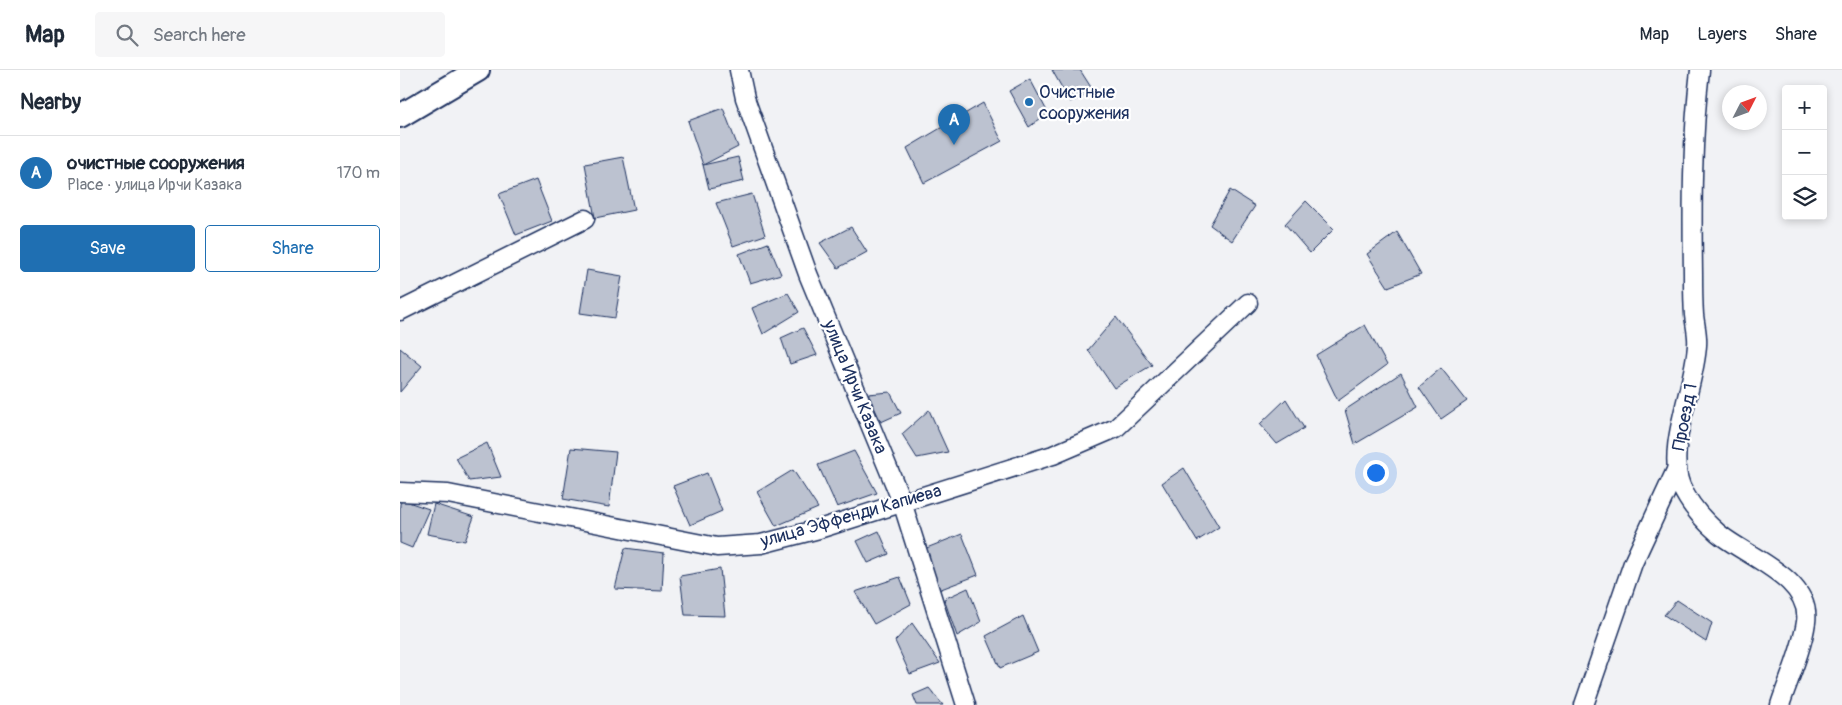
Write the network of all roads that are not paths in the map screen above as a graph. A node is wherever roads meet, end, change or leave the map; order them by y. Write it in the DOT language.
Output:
graph roads {
  1 [pos="478,70"];
  2 [pos="738,70"];
  3 [pos="1700,70"];
  4 [pos="400,116"];
  5 [pos="585,219"];
  6 [pos="1248,303"];
  7 [pos="400,311"];
  8 [pos="1677,468"];
  9 [pos="400,492"];
  10 [pos="902,502"];
  11 [pos="966,705"];
  12 [pos="1584,705"];
  13 [pos="1780,705"];
  1 -- 4 [label="street"];
  2 -- 10 [label="street, улица Ирчи Казака"];
  3 -- 8 [label="street, Проезд 1"];
  5 -- 7 [label="street"];
  6 -- 10 [label="street, улица Эффенди Капиева"];
  8 -- 12 [label="street"];
  8 -- 13 [label="street, Проезд 1"];
  9 -- 10 [label="street, улица Эффенди Капиева"];
  10 -- 11 [label="street, улица Ирчи Казака"];
}
